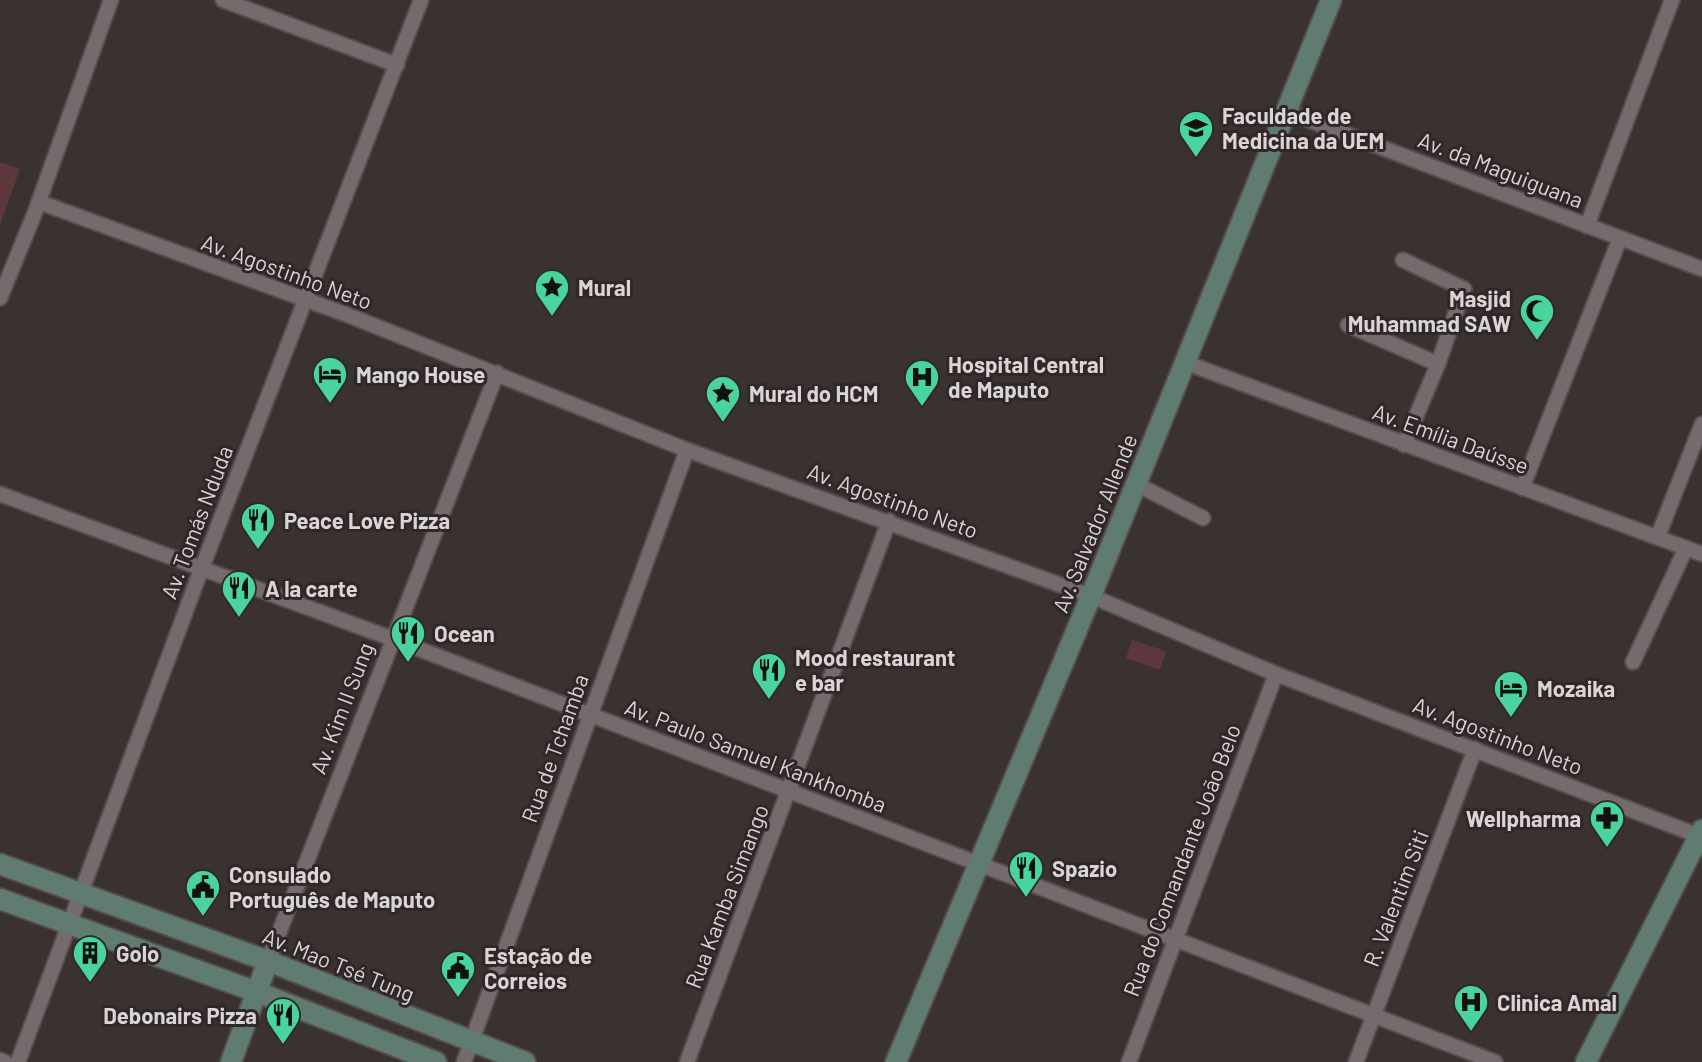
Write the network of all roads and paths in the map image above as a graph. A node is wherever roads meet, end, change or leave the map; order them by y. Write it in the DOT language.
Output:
graph roads {
  1 [pos="111,0"];
  2 [pos="223,0"];
  3 [pos="421,0"];
  4 [pos="1331,0"];
  5 [pos="1672,0"];
  6 [pos="397,65"];
  7 [pos="1285,111"];
  8 [pos="37,209"];
  9 [pos="1587,226"];
  10 [pos="1620,238"];
  11 [pos="1403,260"];
  12 [pos="1702,269"];
  13 [pos="0,298"];
  14 [pos="304,300"];
  15 [pos="1348,325"];
  16 [pos="1184,362"];
  17 [pos="1438,364"];
  18 [pos="497,373"];
  19 [pos="1702,424"];
  20 [pos="1404,445"];
  21 [pos="687,450"];
  22 [pos="1136,484"];
  23 [pos="1522,488"];
  24 [pos="0,494"];
  25 [pos="1203,518"];
  26 [pos="889,521"];
  27 [pos="1658,536"];
  28 [pos="1686,548"];
  29 [pos="1702,554"];
  30 [pos="201,570"];
  31 [pos="1091,596"];
  32 [pos="393,639"];
  33 [pos="1633,662"];
  34 [pos="1276,674"];
  35 [pos="589,715"];
  36 [pos="1475,749"];
  37 [pos="790,790"];
  38 [pos="1701,834"];
  39 [pos="0,864"];
  40 [pos="976,865"];
  41 [pos="78,893"];
  42 [pos="0,899"];
  43 [pos="68,923"];
  44 [pos="1174,940"];
  45 [pos="268,961"];
  46 [pos="257,992"];
  47 [pos="1374,1017"];
  48 [pos="472,1043"];
  49 [pos="18,1062"];
  50 [pos="231,1062"];
  51 [pos="436,1062"];
  52 [pos="464,1062"];
  53 [pos="525,1062"];
  54 [pos="687,1062"];
  55 [pos="896,1062"];
  56 [pos="1129,1062"];
  57 [pos="1356,1062"];
  58 [pos="1495,1062"];
  59 [pos="1586,1062"];
  1 -- 8 [label="street"];
  2 -- 6 [label="street"];
  3 -- 6 [label="street, Av. Tomás Nduda"];
  4 -- 7 [label="street, Av. Salvador Allende"];
  5 -- 9 [label="street"];
  6 -- 14 [label="street, Av. Tomás Nduda"];
  7 -- 9 [label="street, Av. da Maguiguana"];
  7 -- 16 [label="street, Av. Salvador Allende"];
  8 -- 13 [label="street"];
  8 -- 14 [label="street, Av. Agostinho Neto"];
  9 -- 10 [label="street, Av. da Maguiguana"];
  10 -- 12 [label="street, Av. da Maguiguana"];
  10 -- 23 [label="street"];
  11 -- 17 [label="street"];
  14 -- 18 [label="street, Av. Agostinho Neto"];
  14 -- 30 [label="street, Av. Tomás Nduda"];
  15 -- 17 [label="street"];
  16 -- 20 [label="street, Av. Emília Daússe"];
  16 -- 22 [label="street, Av. Salvador Allende"];
  17 -- 20 [label="street"];
  18 -- 21 [label="street, Av. Agostinho Neto"];
  18 -- 32 [label="street, Av. Kim II Sung"];
  19 -- 27 [label="street"];
  20 -- 23 [label="street, Av. Emília Daússe"];
  21 -- 26 [label="street, Av. Agostinho Neto"];
  21 -- 35 [label="street, Rua de Tchamba"];
  22 -- 25 [label="street"];
  22 -- 31 [label="street, Av. Salvador Allende"];
  23 -- 27 [label="street, Av. Emília Daússe"];
  24 -- 30 [label="street, Av. Paulo Samuel Kankhomba"];
  26 -- 31 [label="street, Av. Agostinho Neto"];
  26 -- 37 [label="street, Rua Kamba Simango"];
  27 -- 28 [label="street, Av. Emília Daússe"];
  28 -- 29 [label="street, Av. Emília Daússe"];
  28 -- 33 [label="street"];
  30 -- 32 [label="street, Av. Paulo Samuel Kankhomba"];
  30 -- 41 [label="street, Av. Tomás Nduda"];
  31 -- 34 [label="street, Av. Agostinho Neto"];
  31 -- 40 [label="street, Av. Salvador Allende"];
  32 -- 35 [label="street, Av. Paulo Samuel Kankhomba"];
  32 -- 45 [label="street, Av. Kim II Sung"];
  34 -- 36 [label="street, Av. Agostinho Neto"];
  34 -- 44 [label="street, Rua do Comandante João Belo"];
  35 -- 37 [label="street, Av. Paulo Samuel Kankhomba"];
  35 -- 48 [label="street, Rua de Tchamba"];
  36 -- 38 [label="street, Av. Agostinho Neto"];
  36 -- 47 [label="street, R. Valentim Siti"];
  37 -- 40 [label="street, Av. Paulo Samuel Kankhomba"];
  37 -- 54 [label="street, Rua Kamba Simango"];
  38 -- 59 [label="street"];
  39 -- 41 [label="street, Av. Mao Tsé Tung"];
  40 -- 44 [label="street, Av. Paulo Samuel Kankhomba"];
  40 -- 55 [label="street, Av. Salvador Allende"];
  41 -- 43 [label="street, Av. Tomás Nduda"];
  41 -- 45 [label="street, Av. Mao Tsé Tung"];
  42 -- 43 [label="street"];
  43 -- 46 [label="street"];
  43 -- 49 [label="street, Av. Tomás Nduda"];
  44 -- 47 [label="street, Av. Paulo Samuel Kankhomba"];
  44 -- 56 [label="street, Rua do Comandante João Belo"];
  45 -- 46 [label="street, Av. Kim II Sung"];
  45 -- 48 [label="street, Av. Mao Tsé Tung"];
  46 -- 50 [label="street, Av. Kim II Sung"];
  46 -- 51 [label="street"];
  47 -- 57 [label="street, R. Valentim Siti"];
  47 -- 58 [label="street, Av. Paulo Samuel Kankhomba"];
  48 -- 52 [label="street, Rua de Tchamba"];
  48 -- 53 [label="street, Av. Mao Tsé Tung"];
}
